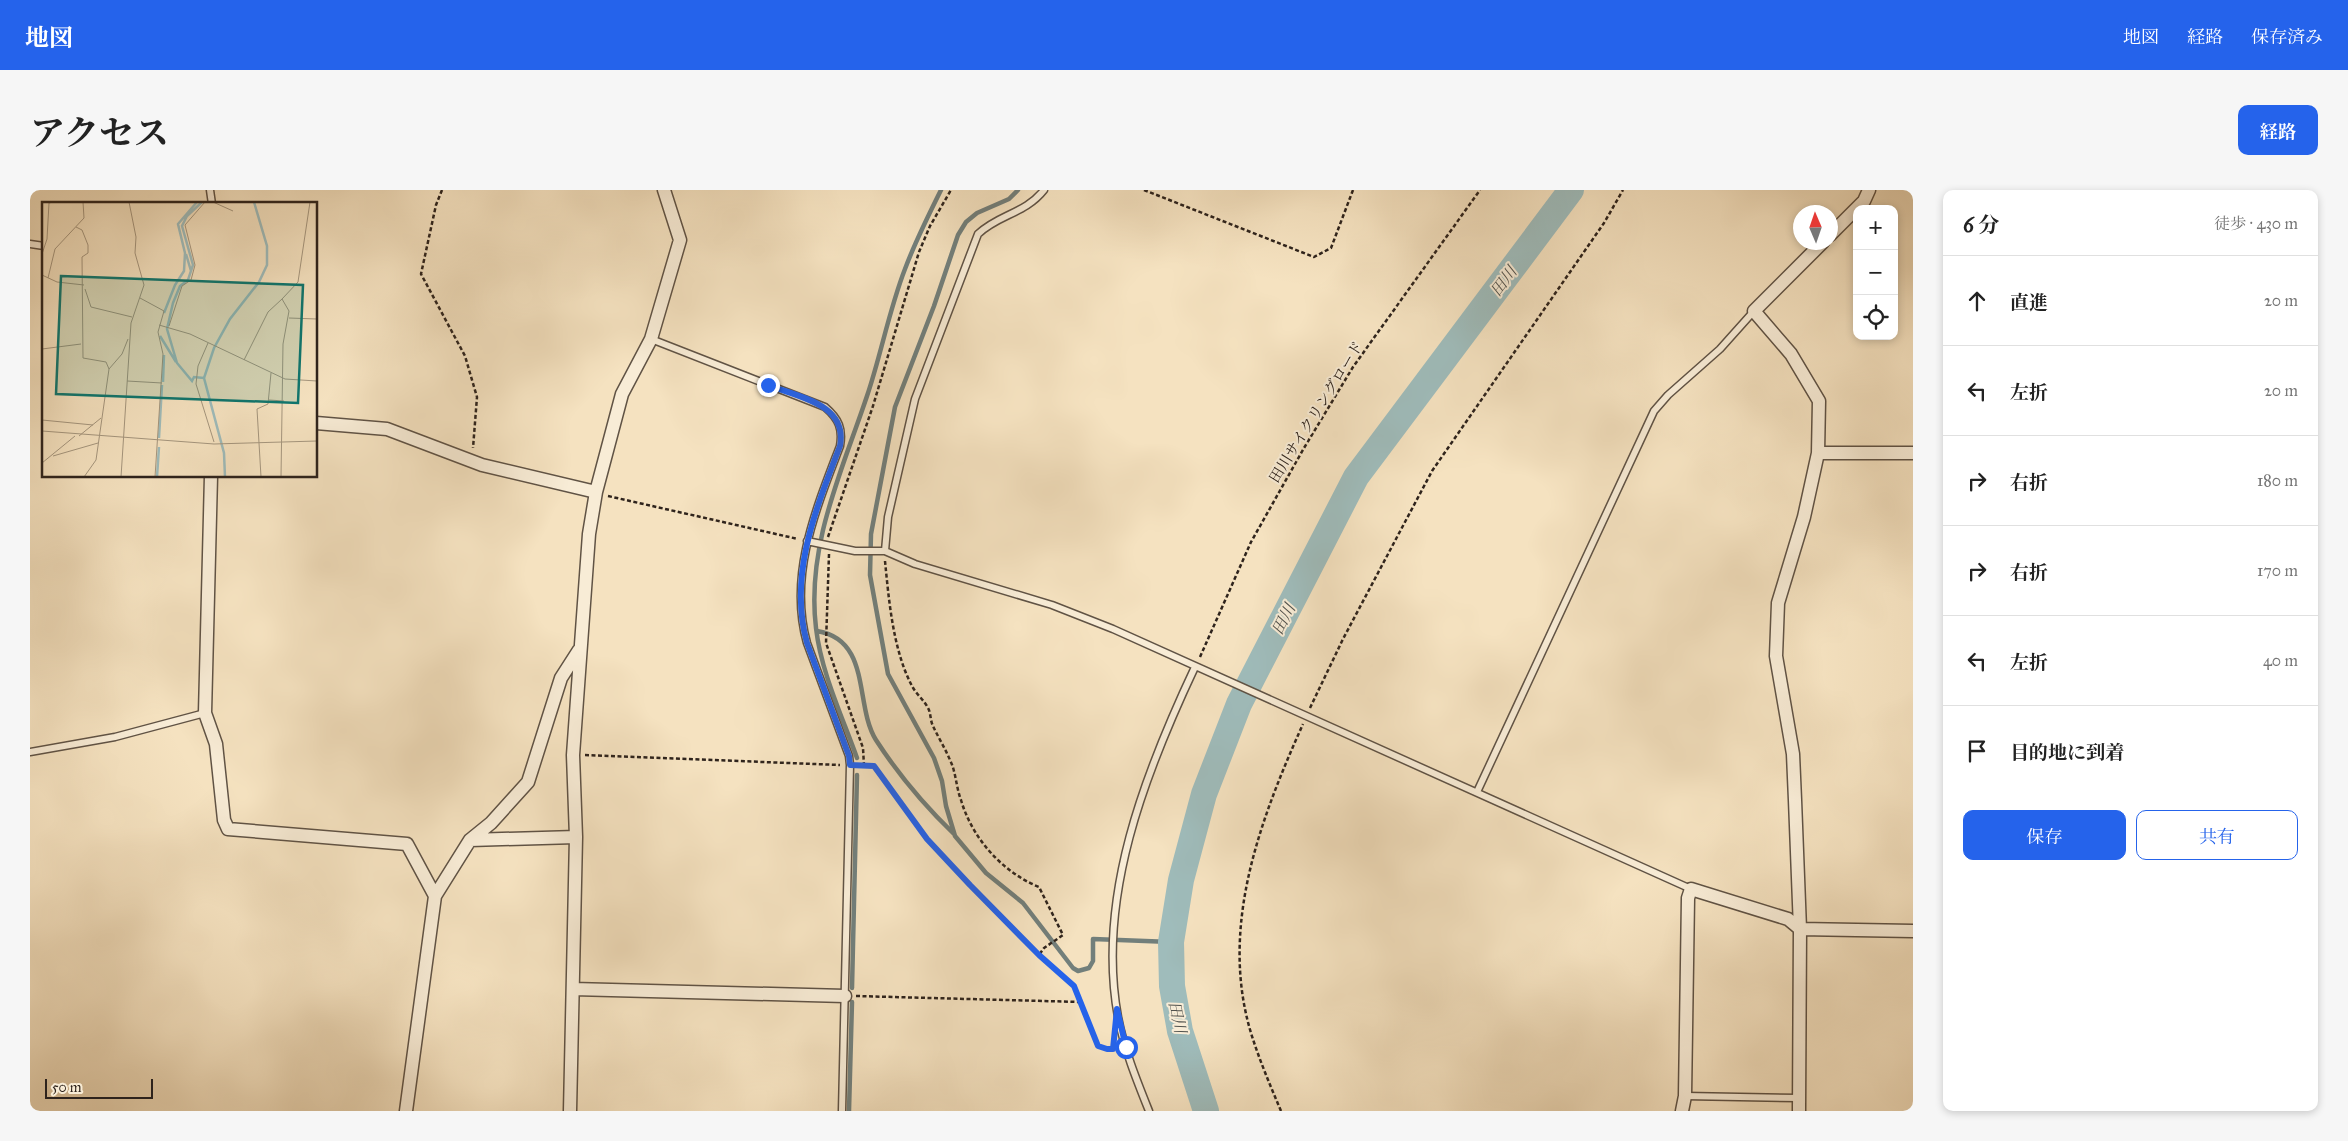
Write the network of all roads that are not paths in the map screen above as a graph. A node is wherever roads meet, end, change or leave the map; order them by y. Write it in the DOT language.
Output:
graph roads {
  1 [pos="664,190"];
  2 [pos="1044,190"];
  3 [pos="1869,190"];
  4 [pos="1838,227"];
  5 [pos="1815,250"];
  6 [pos="1754,311"];
  7 [pos="650,339"];
  8 [pos="318,423"];
  9 [pos="1818,452"];
  10 [pos="1913,453"];
  11 [pos="211,478"];
  12 [pos="596,492"];
  13 [pos="807,541"];
  14 [pos="884,551"];
  15 [pos="580,648"];
  16 [pos="1198,666"];
  17 [pos="205,713"];
  18 [pos="30,752"];
  19 [pos="1477,792"];
  20 [pos="576,837"];
  21 [pos="470,840"];
  22 [pos="1691,889"];
  23 [pos="434,896"];
  24 [pos="1800,929"];
  25 [pos="1913,930"];
  26 [pos="573,989"];
  27 [pos="845,996"];
  28 [pos="1685,1096"];
  29 [pos="1799,1098"];
  30 [pos="406,1111"];
  31 [pos="570,1111"];
  32 [pos="842,1111"];
  33 [pos="1148,1111"];
  34 [pos="1682,1111"];
  35 [pos="1799,1111"];
  1 -- 7 [label="street"];
  2 -- 14 [label="lane"];
  3 -- 4 [label="street"];
  5 -- 6 [label="street"];
  6 -- 9 [label="street"];
  6 -- 19 [label="lane"];
  7 -- 12 [label="street"];
  7 -- 13 [label="lane"];
  8 -- 12 [label="street"];
  9 -- 10 [label="street"];
  9 -- 24 [label="street"];
  11 -- 17 [label="street"];
  12 -- 15 [label="street"];
  13 -- 14 [label="lane"];
  13 -- 27 [label="lane"];
  14 -- 16 [label="lane"];
  15 -- 20 [label="street"];
  15 -- 21 [label="street"];
  16 -- 19 [label="lane"];
  16 -- 33 [label="lane"];
  17 -- 18 [label="lane"];
  17 -- 23 [label="street"];
  19 -- 22 [label="lane"];
  20 -- 21 [label="street"];
  20 -- 26 [label="street"];
  21 -- 23 [label="street"];
  22 -- 24 [label="street"];
  22 -- 28 [label="street"];
  23 -- 30 [label="street"];
  24 -- 25 [label="street"];
  24 -- 29 [label="street"];
  26 -- 27 [label="street"];
  26 -- 31 [label="street"];
  27 -- 32 [label="lane"];
  28 -- 29 [label="lane"];
  28 -- 34 [label="street"];
  29 -- 35 [label="street"];
}
